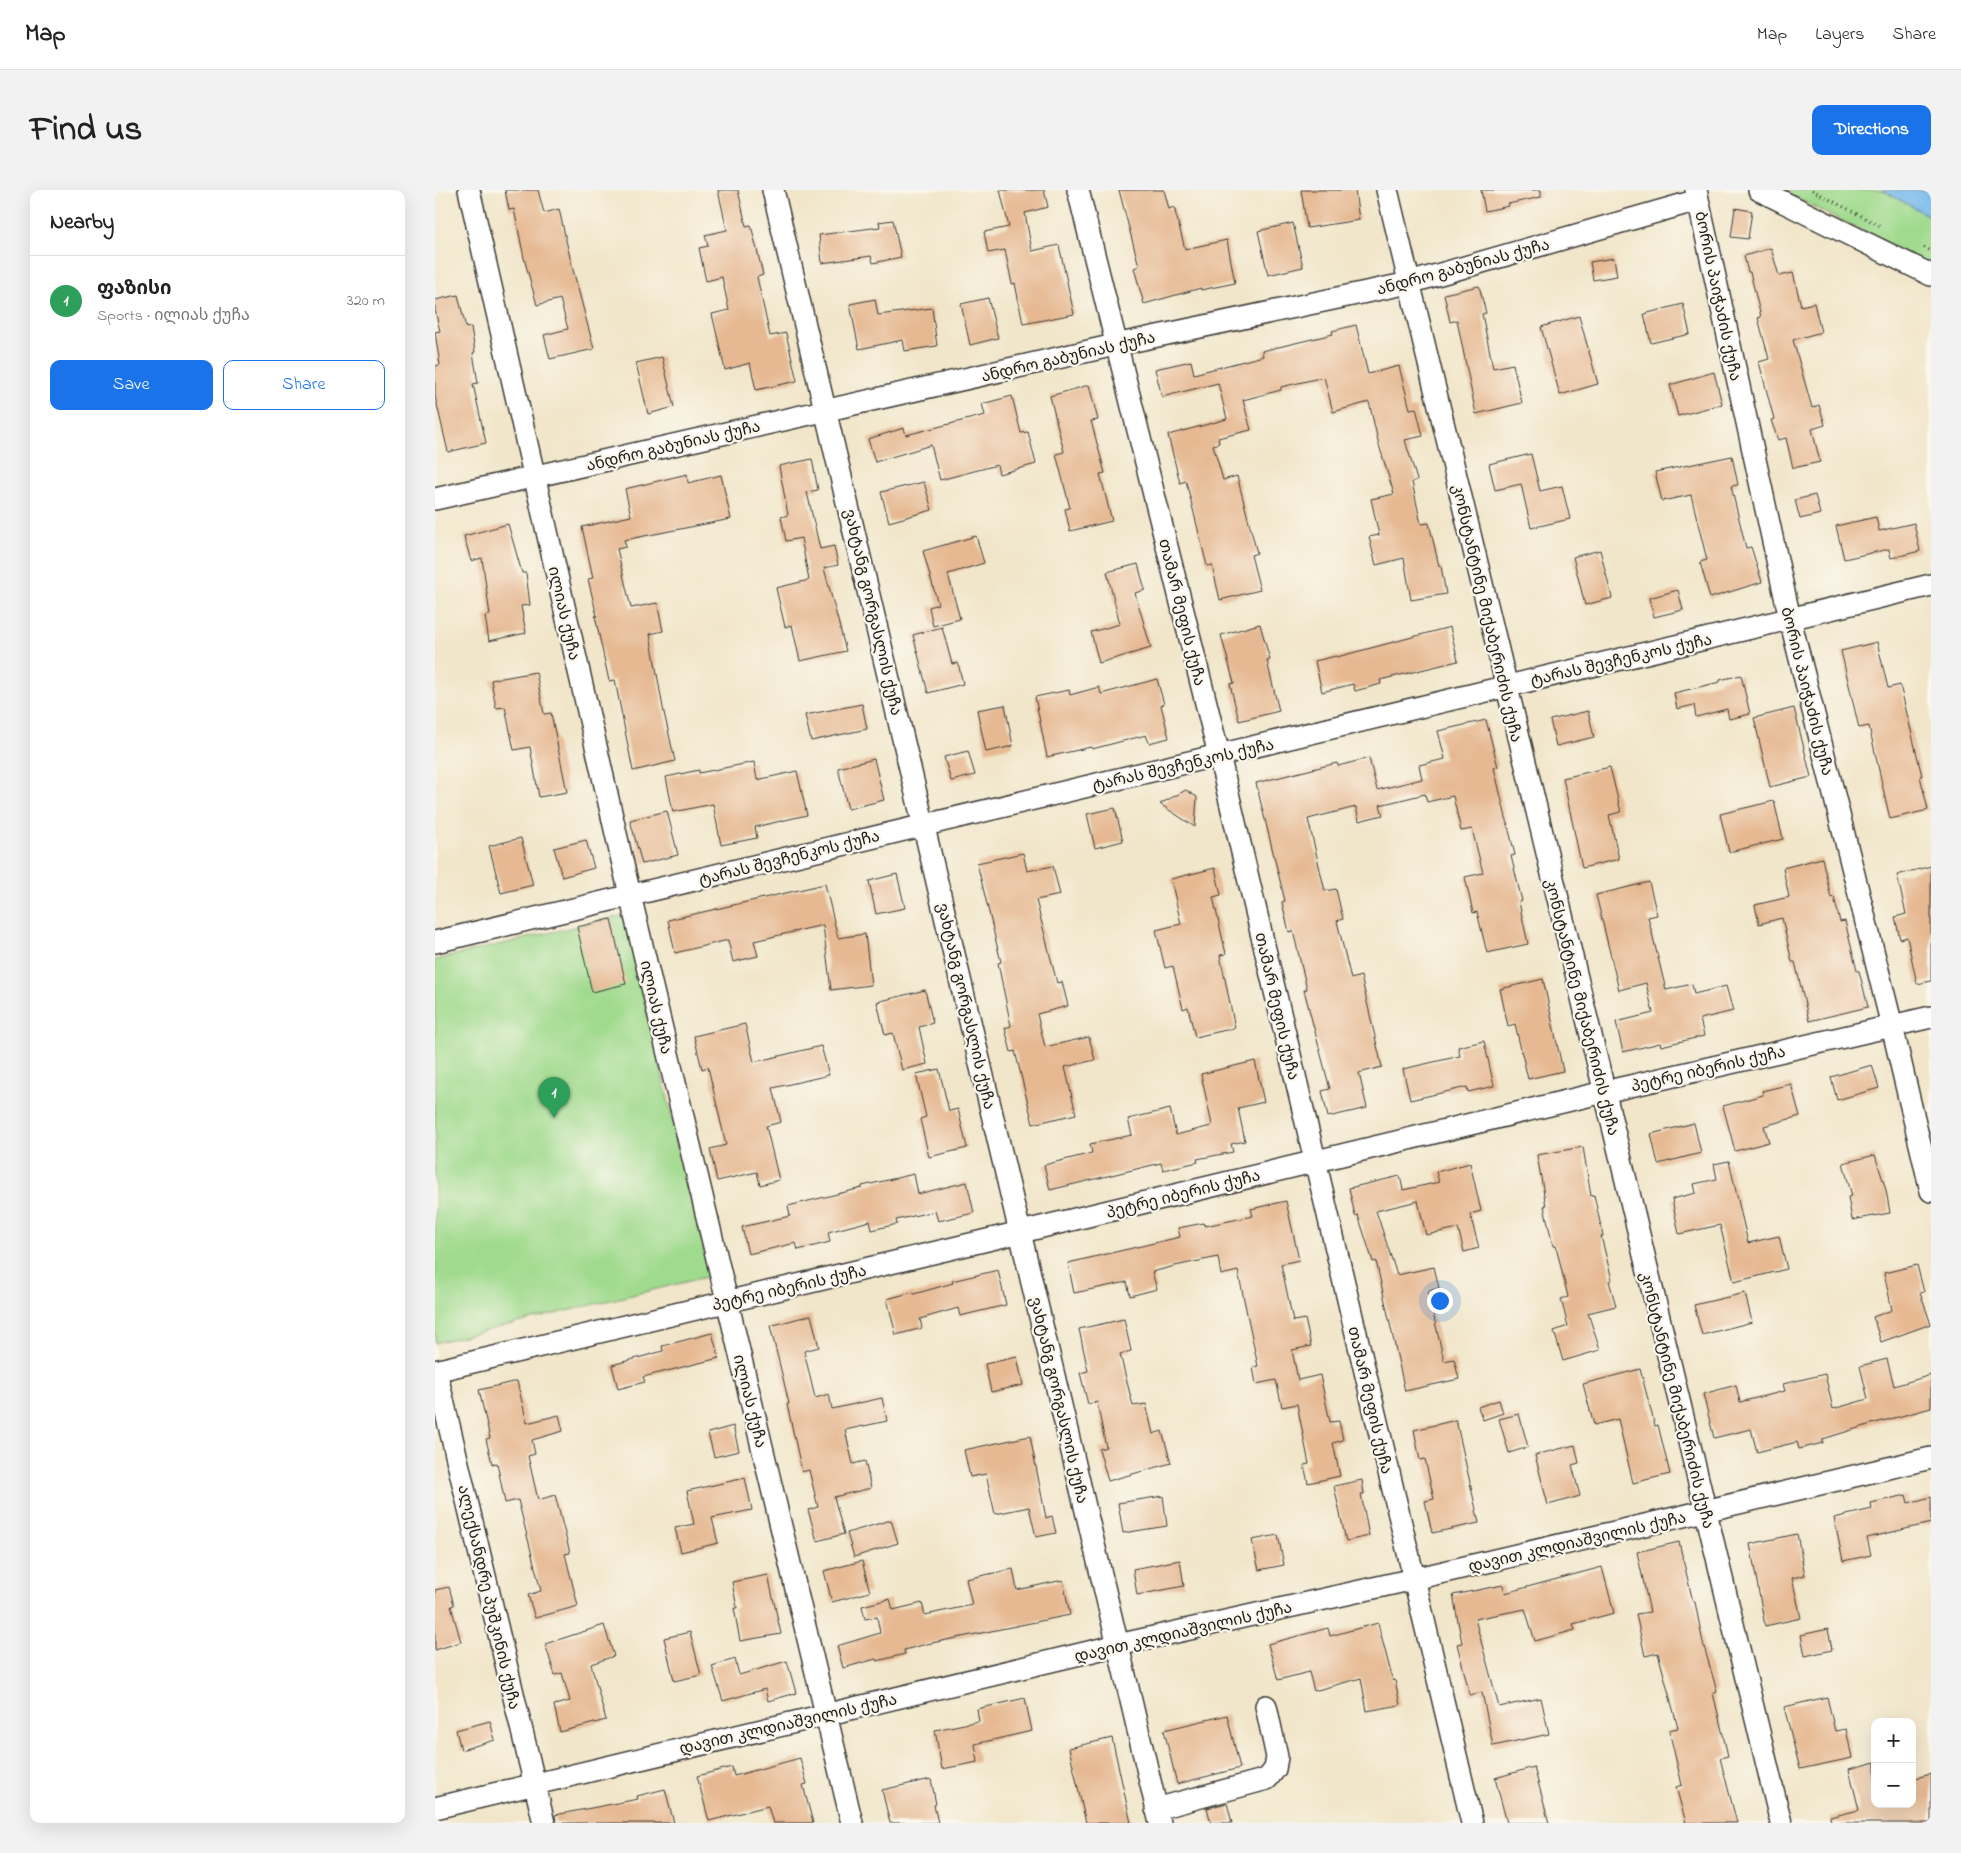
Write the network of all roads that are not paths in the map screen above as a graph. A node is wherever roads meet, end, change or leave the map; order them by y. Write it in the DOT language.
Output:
graph roads {
  1 [pos="469,190"];
  2 [pos="773,190"];
  3 [pos="1078,190"];
  4 [pos="1387,190"];
  5 [pos="1759,190"];
  6 [pos="1697,195"];
  7 [pos="1931,275"];
  8 [pos="1409,283"];
  9 [pos="1115,345"];
  10 [pos="826,410"];
  11 [pos="534,476"];
  12 [pos="435,499"];
  13 [pos="1931,585"];
  14 [pos="1790,619"];
  15 [pos="1506,687"];
  16 [pos="1219,755"];
  17 [pos="925,824"];
  18 [pos="630,895"];
  19 [pos="435,942"];
  20 [pos="1931,1017"];
  21 [pos="1892,1026"];
  22 [pos="1604,1092"];
  23 [pos="1315,1160"];
  24 [pos="1931,1191"];
  25 [pos="1021,1232"];
  26 [pos="727,1302"];
  27 [pos="436,1371"];
  28 [pos="1931,1458"];
  29 [pos="1705,1511"];
  30 [pos="1414,1579"];
  31 [pos="1118,1645"];
  32 [pos="1266,1706"];
  33 [pos="826,1714"];
  34 [pos="535,1784"];
  35 [pos="435,1808"];
  36 [pos="1158,1816"];
  37 [pos="544,1823"];
  38 [pos="852,1823"];
  39 [pos="1472,1823"];
  40 [pos="1781,1823"];
  1 -- 11 [label="street, ილიას ქუჩა"];
  2 -- 10 [label="street, ვახტანგ გორგასლის ქუჩა"];
  3 -- 9 [label="street, თამარ მეფის ქუჩა"];
  4 -- 8 [label="street, კონსტანტინე მიქაბერიძის ქუჩა"];
  5 -- 7 [label="street"];
  6 -- 8 [label="street, ანდრო გაბუნიას ქუჩა"];
  6 -- 14 [label="street, ბორის პაიჭაძის ქუჩა"];
  8 -- 9 [label="street, ანდრო გაბუნიას ქუჩა"];
  8 -- 15 [label="street, კონსტანტინე მიქაბერიძის ქუჩა"];
  9 -- 10 [label="street, ანდრო გაბუნიას ქუჩა"];
  9 -- 16 [label="street, თამარ მეფის ქუჩა"];
  10 -- 11 [label="street, ანდრო გაბუნიას ქუჩა"];
  10 -- 17 [label="street, ვახტანგ გორგასლის ქუჩა"];
  11 -- 12 [label="street, ანდრო გაბუნიას ქუჩა"];
  11 -- 18 [label="street, ილიას ქუჩა"];
  13 -- 14 [label="street, ტარას შევჩენკოს ქუჩა"];
  14 -- 15 [label="street, ტარას შევჩენკოს ქუჩა"];
  14 -- 21 [label="street, ბორის პაიჭაძის ქუჩა"];
  15 -- 16 [label="street, ტარას შევჩენკოს ქუჩა"];
  15 -- 22 [label="street, კონსტანტინე მიქაბერიძის ქუჩა"];
  16 -- 17 [label="street, ტარას შევჩენკოს ქუჩა"];
  16 -- 23 [label="street, თამარ მეფის ქუჩა"];
  17 -- 18 [label="street, ტარას შევჩენკოს ქუჩა"];
  17 -- 25 [label="street, ვახტანგ გორგასლის ქუჩა"];
  18 -- 19 [label="street, ტარას შევჩენკოს ქუჩა"];
  18 -- 26 [label="street, ილიას ქუჩა"];
  20 -- 21 [label="street, პეტრე იბერის ქუჩა"];
  21 -- 22 [label="street, პეტრე იბერის ქუჩა"];
  21 -- 24 [label="street, ბორის პაიჭაძის ქუჩა"];
  22 -- 23 [label="street, პეტრე იბერის ქუჩა"];
  22 -- 29 [label="street, კონსტანტინე მიქაბერიძის ქუჩა"];
  23 -- 25 [label="street, პეტრე იბერის ქუჩა"];
  23 -- 30 [label="street, თამარ მეფის ქუჩა"];
  25 -- 26 [label="street, პეტრე იბერის ქუჩა"];
  25 -- 31 [label="street, ვახტანგ გორგასლის ქუჩა"];
  26 -- 27 [label="street, პეტრე იბერის ქუჩა"];
  26 -- 33 [label="street, ილიას ქუჩა"];
  27 -- 34 [label="street, ალექსანდრე პუშკინის ქუჩა"];
  28 -- 29 [label="street, დავით კლდიაშვილის ქუჩა"];
  29 -- 30 [label="street, დავით კლდიაშვილის ქუჩა"];
  29 -- 40 [label="street, კონსტანტინე მიქაბერიძის ქუჩა"];
  30 -- 31 [label="street, დავით კლდიაშვილის ქუჩა"];
  30 -- 39 [label="street, თამარ მეფის ქუჩა"];
  31 -- 33 [label="street, დავით კლდიაშვილის ქუჩა"];
  31 -- 36 [label="street, ვახტანგ გორგასლის ქუჩა"];
  32 -- 36 [label="street"];
  33 -- 34 [label="street, დავით კლდიაშვილის ქუჩა"];
  33 -- 38 [label="street, ილიას ქუჩა"];
  34 -- 35 [label="street, დავით კლდიაშვილის ქუჩა"];
  34 -- 37 [label="street, ალექსანდრე პუშკინის ქუჩა"];
}
